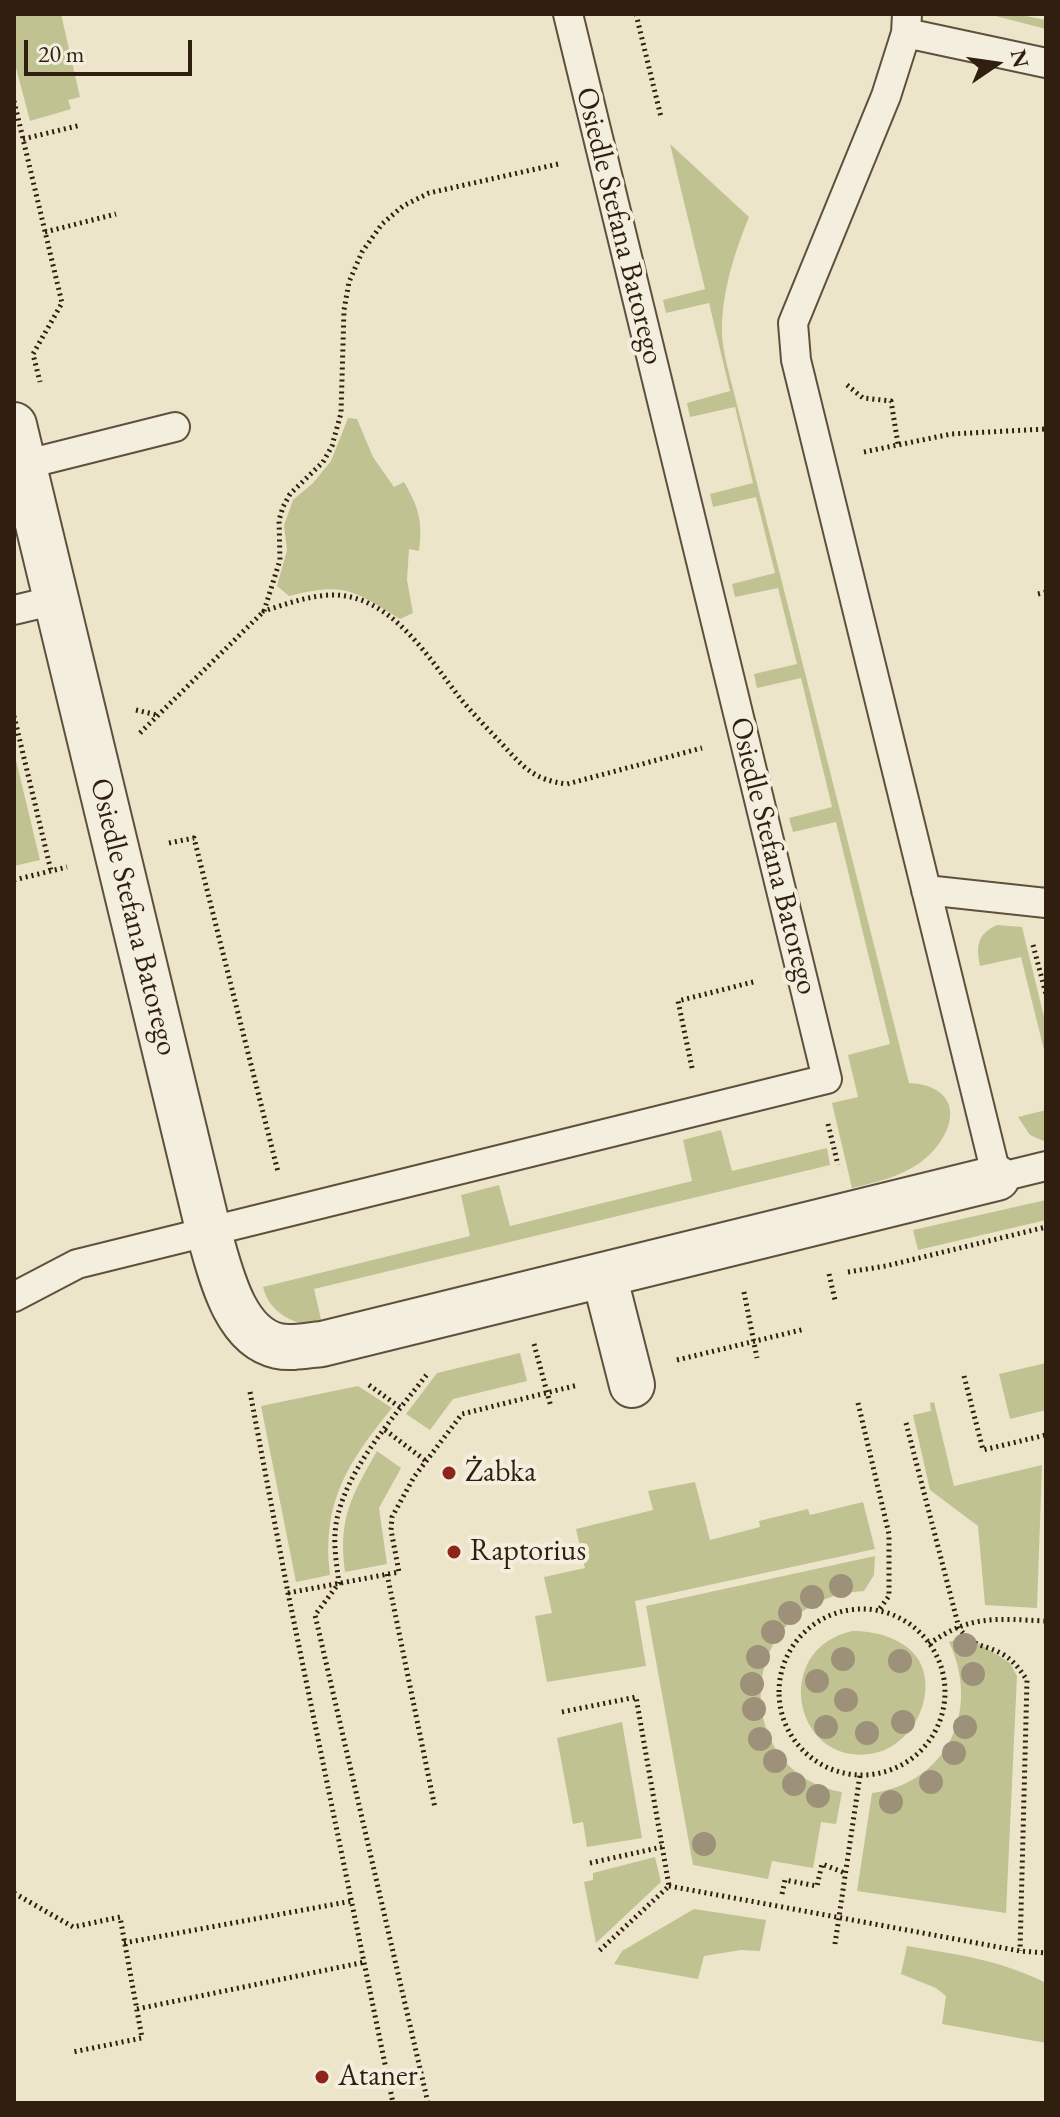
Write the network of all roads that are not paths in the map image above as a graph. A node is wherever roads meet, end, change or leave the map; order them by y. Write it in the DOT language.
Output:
graph roads {
  1 [pos="568,14"];
  2 [pos="906,24"];
  3 [pos="1046,63"];
  4 [pos="175,427"];
  5 [pos="19,445"];
  6 [pos="56,600"];
  7 [pos="14,610"];
  8 [pos="926,890"];
  9 [pos="1046,903"];
  10 [pos="1046,1166"];
  11 [pos="997,1178"];
  12 [pos="209,1233"];
  13 [pos="604,1275"];
  14 [pos="14,1297"];
  15 [pos="631,1379"];
  1 -- 12 [label="lane, Osiedle Stefana Batorego"];
  2 -- 3 [label="lane"];
  2 -- 8 [label="lane"];
  4 -- 5 [label="lane"];
  5 -- 6 [label="street, Osiedle Stefana Batorego"];
  6 -- 7 [label="lane"];
  6 -- 12 [label="street, Osiedle Stefana Batorego"];
  8 -- 9 [label="lane"];
  8 -- 11 [label="lane"];
  10 -- 11 [label="lane"];
  11 -- 13 [label="street"];
  12 -- 13 [label="street"];
  12 -- 14 [label="lane, Osiedle Stefana Batorego"];
  13 -- 15 [label="street"];
}
